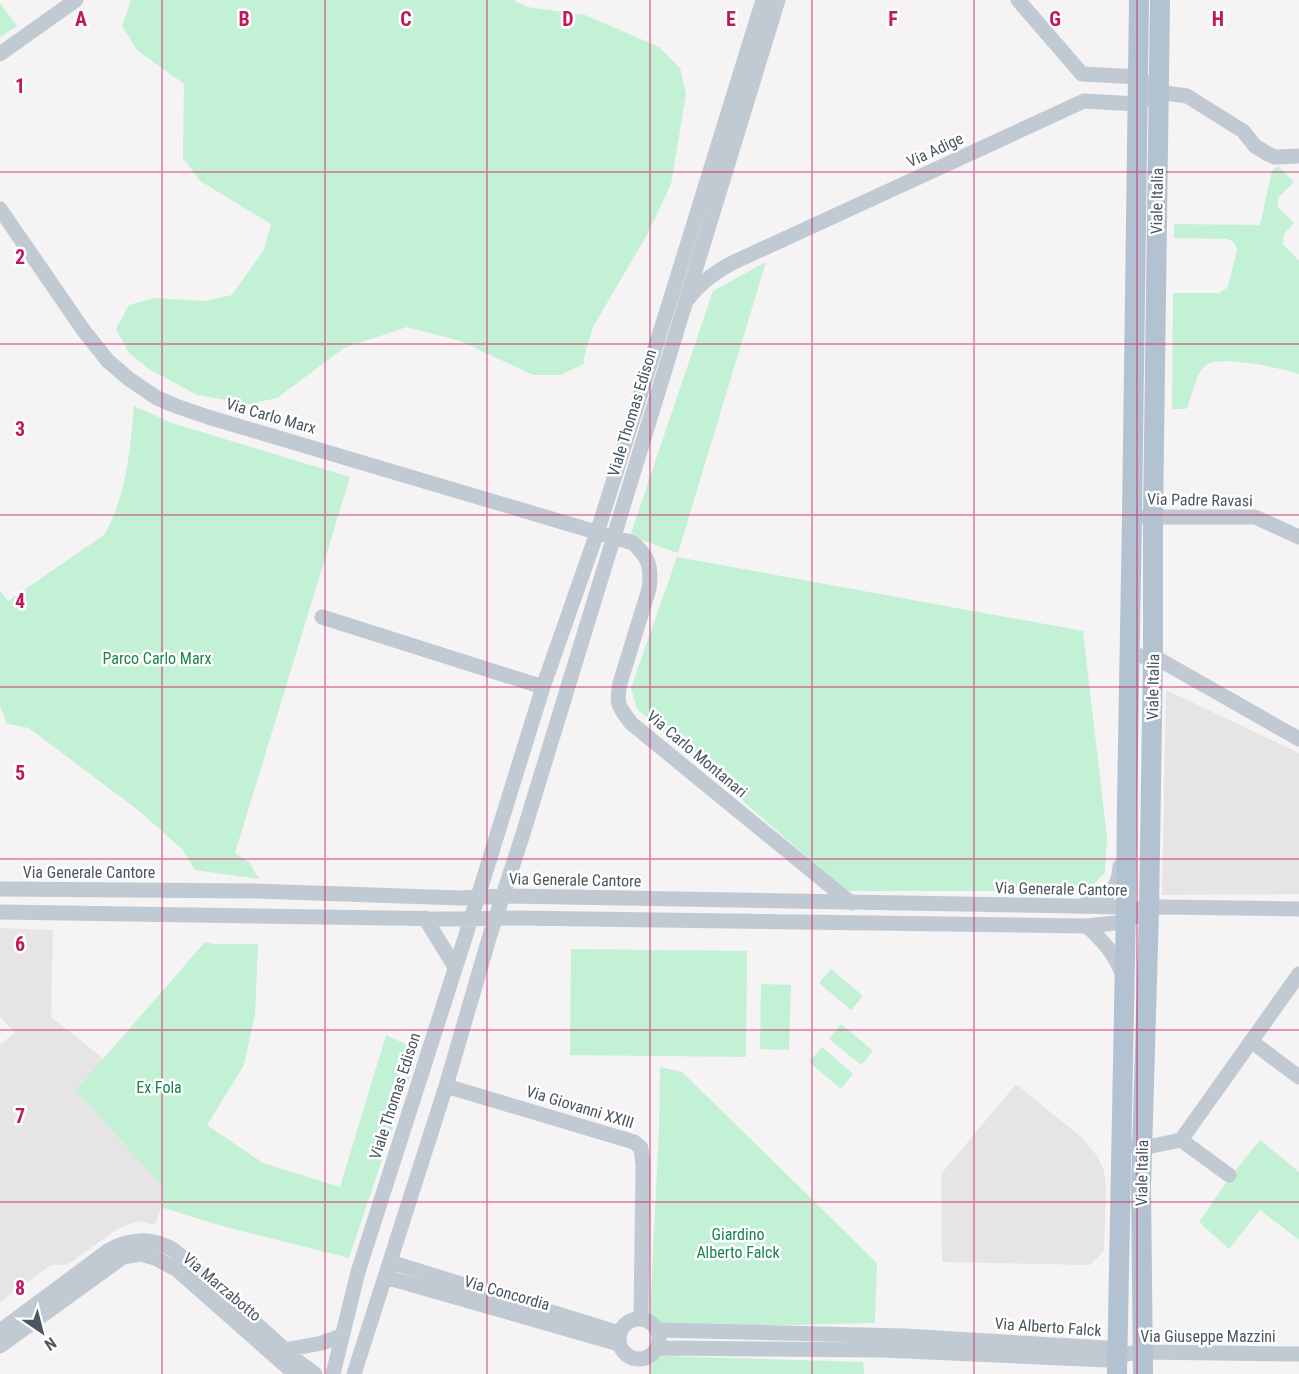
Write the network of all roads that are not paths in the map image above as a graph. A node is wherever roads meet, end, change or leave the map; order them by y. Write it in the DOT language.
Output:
graph roads {
  1 [pos="76,0"];
  2 [pos="763,0"];
  3 [pos="778,0"];
  4 [pos="1018,0"];
  5 [pos="1139,0"];
  6 [pos="1160,0"];
  7 [pos="0,54"];
  8 [pos="1082,74"];
  9 [pos="1139,77"];
  10 [pos="1158,92"];
  11 [pos="1084,101"];
  12 [pos="1138,104"];
  13 [pos="1295,156"];
  14 [pos="0,209"];
  15 [pos="689,237"];
  16 [pos="699,257"];
  17 [pos="730,264"];
  18 [pos="685,304"];
  19 [pos="1153,516"];
  20 [pos="1132,518"];
  21 [pos="597,532"];
  22 [pos="613,537"];
  23 [pos="1299,537"];
  24 [pos="322,617"];
  25 [pos="1129,656"];
  26 [pos="1153,656"];
  27 [pos="543,687"];
  28 [pos="1299,739"];
  29 [pos="1127,801"];
  30 [pos="498,830"];
  31 [pos="522,837"];
  32 [pos="0,889"];
  33 [pos="503,896"];
  34 [pos="477,898"];
  35 [pos="850,903"];
  36 [pos="1062,907"];
  37 [pos="1299,909"];
  38 [pos="1149,911"];
  39 [pos="0,912"];
  40 [pos="1126,915"];
  41 [pos="425,918"];
  42 [pos="471,919"];
  43 [pos="496,919"];
  44 [pos="1087,926"];
  45 [pos="455,967"];
  46 [pos="1299,974"];
  47 [pos="1125,979"];
  48 [pos="1251,1041"];
  49 [pos="1299,1077"];
  50 [pos="446,1086"];
  51 [pos="1181,1140"];
  52 [pos="1121,1146"];
  53 [pos="1142,1147"];
  54 [pos="1229,1175"];
  55 [pos="390,1262"];
  56 [pos="385,1277"];
  57 [pos="641,1318"];
  58 [pos="658,1330"];
  59 [pos="0,1331"];
  60 [pos="341,1336"];
  61 [pos="619,1338"];
  62 [pos="0,1346"];
  63 [pos="658,1348"];
  64 [pos="285,1350"];
  65 [pos="1143,1352"];
  66 [pos="1299,1354"];
  67 [pos="1117,1365"];
  68 [pos="637,1367"];
  69 [pos="295,1374"];
  70 [pos="315,1374"];
  71 [pos="333,1374"];
  72 [pos="354,1374"];
  73 [pos="1143,1374"];
  1 -- 7 [label="street"];
  2 -- 15 [label="street, Viale Thomas Edison"];
  3 -- 16 [label="street, Viale Thomas Edison"];
  4 -- 8 [label="street"];
  5 -- 9 [label="main road, Viale Italia"];
  6 -- 10 [label="main road, Viale Italia"];
  8 -- 9 [label="street"];
  8 -- 11 [label="street"];
  9 -- 10 [label="street"];
  9 -- 12 [label="main road, Viale Italia"];
  10 -- 12 [label="street"];
  10 -- 13 [label="street"];
  10 -- 19 [label="main road, Viale Italia"];
  11 -- 12 [label="street, Via Adige"];
  11 -- 17 [label="street, Via Adige"];
  12 -- 20 [label="main road, Viale Italia"];
  14 -- 21 [label="street, Via Carlo Marx"];
  15 -- 16 [label="street"];
  15 -- 21 [label="street, Viale Thomas Edison"];
  16 -- 17 [label="street"];
  16 -- 18 [label="street, Viale Thomas Edison"];
  17 -- 18 [label="street, Via Adige"];
  18 -- 22 [label="street, Viale Thomas Edison"];
  19 -- 20 [label="street, Via Padre Ravasi"];
  19 -- 23 [label="street, Via Padre Ravasi"];
  19 -- 26 [label="main road, Viale Italia"];
  20 -- 25 [label="main road, Viale Italia"];
  21 -- 22 [label="street, Via Carlo Marx"];
  21 -- 27 [label="street, Viale Thomas Edison"];
  22 -- 31 [label="street, Viale Thomas Edison"];
  22 -- 35 [label="street, Via Carlo Montanari"];
  24 -- 27 [label="street"];
  25 -- 26 [label="street"];
  25 -- 29 [label="main road, Viale Italia"];
  26 -- 28 [label="street"];
  26 -- 38 [label="main road, Viale Italia"];
  27 -- 30 [label="street, Viale Thomas Edison"];
  29 -- 36 [label="street, Viale Italia"];
  29 -- 40 [label="main road, Viale Italia"];
  30 -- 31 [label="street"];
  30 -- 34 [label="street, Viale Thomas Edison"];
  31 -- 33 [label="street, Viale Thomas Edison"];
  32 -- 34 [label="street, Via Generale Cantore"];
  33 -- 34 [label="street, Via Generale Cantore"];
  33 -- 35 [label="street, Via Generale Cantore"];
  33 -- 43 [label="street, Viale Thomas Edison"];
  34 -- 42 [label="street, Viale Thomas Edison"];
  35 -- 36 [label="street, Via Generale Cantore"];
  36 -- 40 [label="street, Via Generale Cantore"];
  37 -- 38 [label="street, Via Generale Cantore"];
  38 -- 40 [label="street, Via Generale Cantore"];
  38 -- 53 [label="main road, Viale Italia"];
  39 -- 41 [label="street, Via Generale Cantore"];
  40 -- 44 [label="street, Via Generale Cantore"];
  40 -- 47 [label="main road, Viale Italia"];
  41 -- 42 [label="street, Via Generale Cantore"];
  41 -- 45 [label="street"];
  42 -- 43 [label="street, Via Generale Cantore"];
  42 -- 45 [label="street, Viale Thomas Edison"];
  43 -- 44 [label="street, Via Generale Cantore"];
  43 -- 50 [label="street, Viale Thomas Edison"];
  44 -- 47 [label="street"];
  45 -- 60 [label="street, Viale Thomas Edison"];
  46 -- 48 [label="street"];
  47 -- 52 [label="main road, Viale Italia"];
  48 -- 49 [label="street"];
  48 -- 51 [label="street"];
  50 -- 55 [label="street, Viale Thomas Edison"];
  50 -- 57 [label="street, Via Giovanni XXIII"];
  51 -- 53 [label="street"];
  51 -- 54 [label="street"];
  52 -- 53 [label="street"];
  52 -- 67 [label="main road, Viale Italia"];
  53 -- 65 [label="main road, Viale Italia"];
  55 -- 56 [label="street, Viale Thomas Edison"];
  55 -- 61 [label="street, Via Concordia"];
  56 -- 61 [label="street, Via Concordia"];
  56 -- 72 [label="street, Viale Thomas Edison"];
  57 -- 58 [label="street"];
  57 -- 61 [label="street"];
  58 -- 63 [label="street"];
  58 -- 67 [label="street, Via Alberto Falck"];
  59 -- 64 [label="street, Via Marzabotto"];
  60 -- 64 [label="street"];
  60 -- 71 [label="street, Viale Thomas Edison"];
  61 -- 68 [label="street"];
  62 -- 69 [label="street, Via Marzabotto"];
  63 -- 67 [label="street, Via Alberto Falck"];
  63 -- 68 [label="street"];
  64 -- 70 [label="street, Via Marzabotto"];
  65 -- 66 [label="street, Via Giuseppe Mazzini"];
  65 -- 67 [label="street, Via Giuseppe Mazzini"];
  65 -- 73 [label="main road, Viale Italia"];
}
